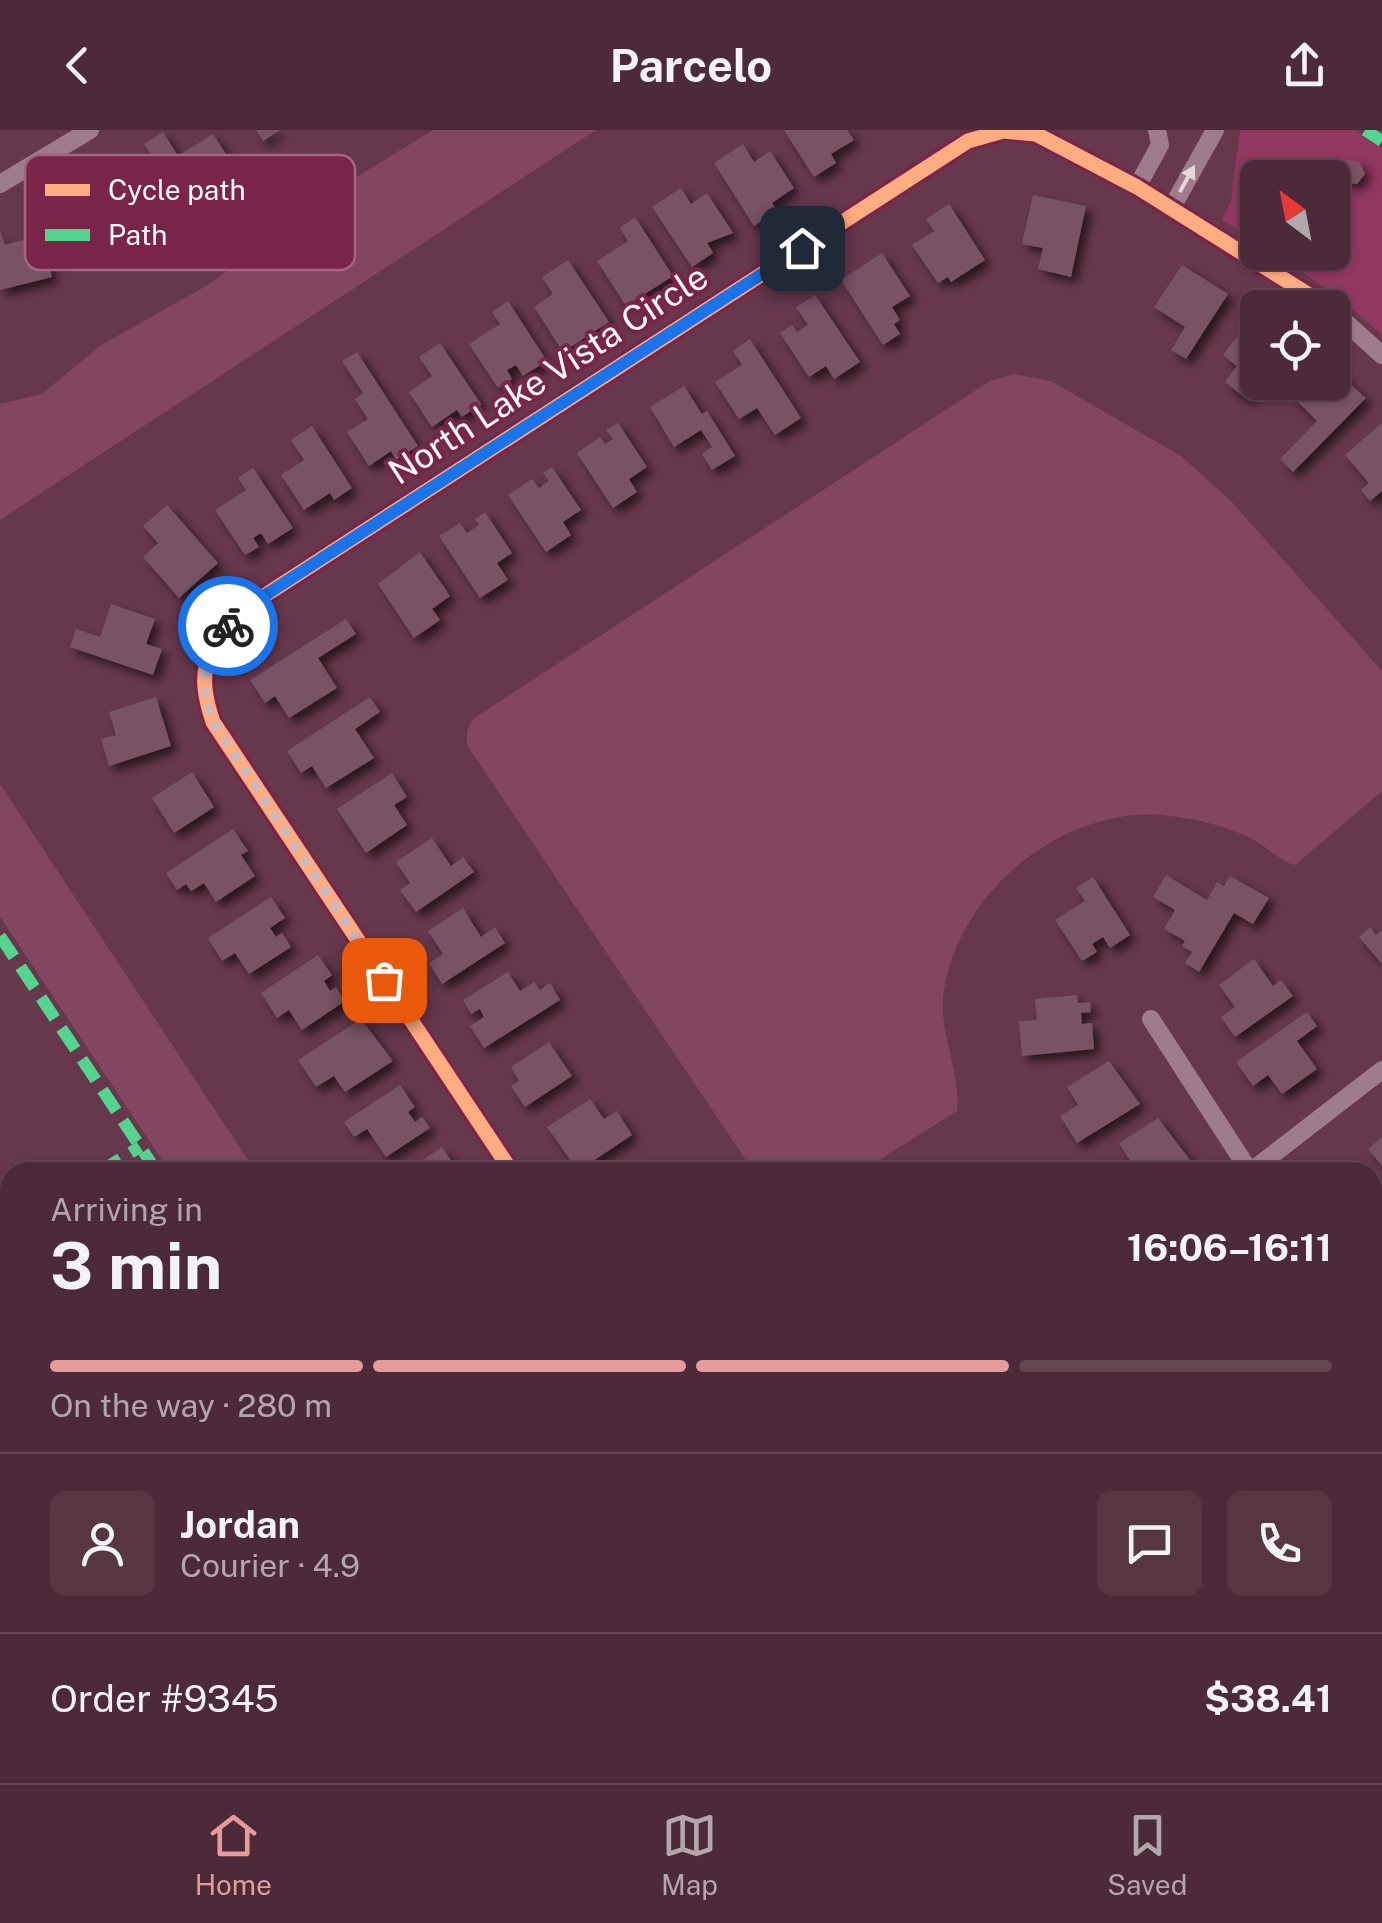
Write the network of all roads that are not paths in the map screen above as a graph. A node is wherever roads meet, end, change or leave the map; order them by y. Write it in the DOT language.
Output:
graph roads {
  1 [pos="90,130"];
  2 [pos="1174,130"];
  3 [pos="1215,130"];
  4 [pos="1003,131"];
  5 [pos="1158,137"];
  6 [pos="48,155"];
  7 [pos="25,169"];
  8 [pos="0,184"];
  9 [pos="1138,188"];
  10 [pos="1171,209"];
  11 [pos="1305,290"];
  12 [pos="1350,326"];
  13 [pos="1382,355"];
  14 [pos="1150,1019"];
  15 [pos="1382,1070"];
  16 [pos="505,1162"];
  17 [pos="1243,1162"];
  18 [pos="1263,1162"];
  1 -- 6 [label="street"];
  2 -- 5 [label="street"];
  10 -- 3 [label="street, one-way"];
  4 -- 9 [label="street"];
  4 -- 16 [label="street, North Lake Vista Circle"];
  5 -- 9 [label="street"];
  7 -- 8 [label="street"];
  9 -- 10 [label="street"];
  10 -- 11 [label="street"];
  12 -- 13 [label="street"];
  14 -- 17 [label="street"];
  15 -- 18 [label="street"];
}
